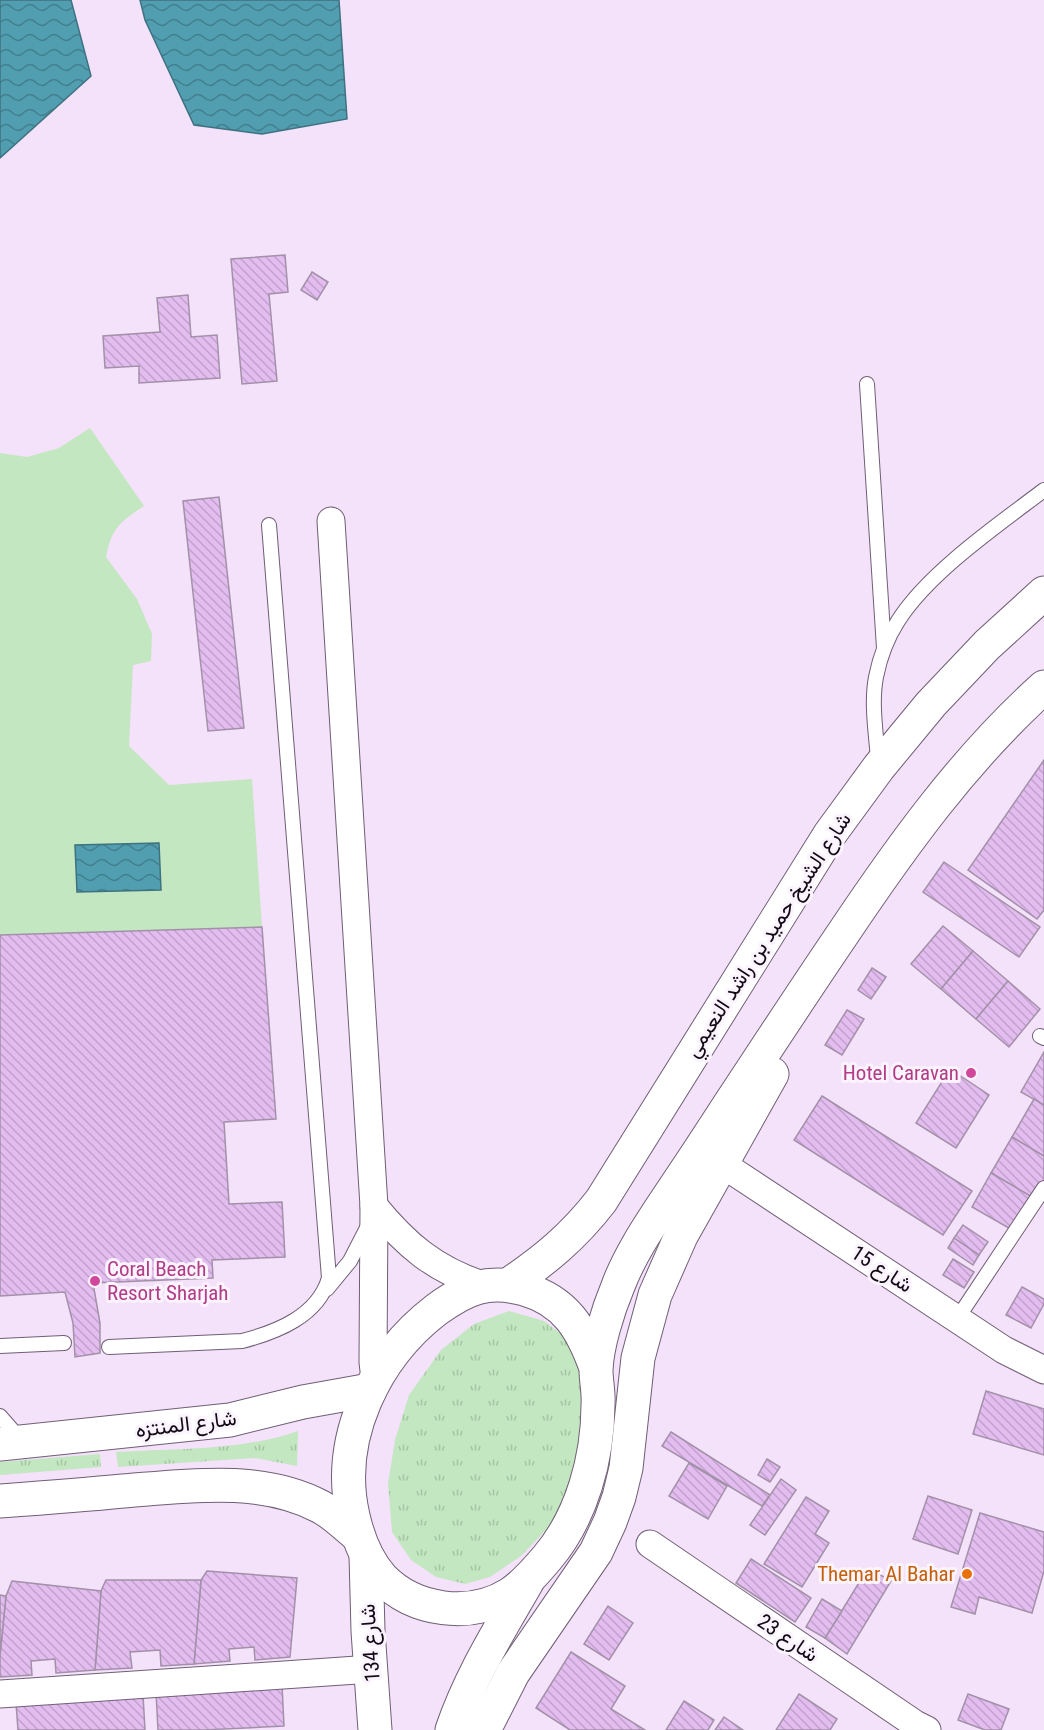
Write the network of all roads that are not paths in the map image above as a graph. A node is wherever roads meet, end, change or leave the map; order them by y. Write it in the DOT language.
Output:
graph roads {
  1 [pos="867,384"];
  2 [pos="1044,490"];
  3 [pos="331,521"];
  4 [pos="269,525"];
  5 [pos="1044,593"];
  6 [pos="884,648"];
  7 [pos="1044,687"];
  8 [pos="879,767"];
  9 [pos="792,1009"];
  10 [pos="722,1164"];
  11 [pos="1044,1188"];
  12 [pos="374,1206"];
  13 [pos="495,1285"];
  14 [pos="325,1292"];
  15 [pos="957,1318"];
  16 [pos="64,1343"];
  17 [pos="0,1346"];
  18 [pos="109,1347"];
  19 [pos="596,1368"];
  20 [pos="1044,1370"];
  21 [pos="372,1384"];
  22 [pos="0,1416"];
  23 [pos="14,1442"];
  24 [pos="0,1501"];
  25 [pos="650,1544"];
  26 [pos="362,1545"];
  27 [pos="530,1578"];
  28 [pos="372,1669"];
  29 [pos="0,1694"];
  30 [pos="917,1728"];
  31 [pos="375,1730"];
  32 [pos="452,1730"];
  33 [pos="484,1730"];
  1 -- 6 [label="lane"];
  2 -- 6 [label="lane"];
  3 -- 12 [label="street"];
  4 -- 14 [label="lane"];
  5 -- 8 [label="main road, شارع الشيخ حميد بن راشد النعيمي"];
  6 -- 8 [label="lane"];
  7 -- 9 [label="main road"];
  8 -- 13 [label="main road, شارع الشيخ حميد بن راشد النعيمي"];
  9 -- 10 [label="main road"];
  9 -- 19 [label="main road"];
  10 -- 15 [label="street, شارع 15"];
  10 -- 33 [label="main road"];
  11 -- 15 [label="lane"];
  12 -- 13 [label="street"];
  12 -- 14 [label="lane"];
  12 -- 21 [label="street"];
  13 -- 19 [label="main road"];
  13 -- 21 [label="main road, شارع الشيخ حميد بن راشد النعيمي"];
  14 -- 18 [label="lane"];
  15 -- 20 [label="street, شارع 15"];
  16 -- 17 [label="lane"];
  19 -- 27 [label="main road"];
  21 -- 23 [label="main road, شارع المنتزه"];
  21 -- 26 [label="main road, شارع الشيخ حميد بن راشد النعيمي"];
  22 -- 23 [label="lane"];
  24 -- 26 [label="main road"];
  25 -- 30 [label="street, شارع 23"];
  26 -- 27 [label="main road"];
  26 -- 28 [label="main road, شارع 134"];
  27 -- 32 [label="main road"];
  28 -- 29 [label="street"];
  28 -- 31 [label="main road, شارع 134"];
}
